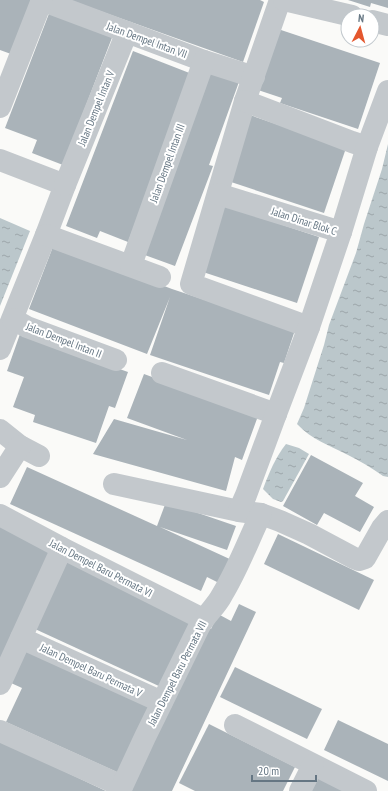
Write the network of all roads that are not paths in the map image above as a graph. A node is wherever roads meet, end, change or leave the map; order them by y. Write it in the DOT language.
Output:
graph roads {
  1 [pos="41,0"];
  2 [pos="280,0"];
  3 [pos="284,0"];
  4 [pos="340,13"];
  5 [pos="126,32"];
  6 [pos="204,61"];
  7 [pos="254,76"];
  8 [pos="5,81"];
  9 [pos="388,92"];
  10 [pos="245,101"];
  11 [pos="0,108"];
  12 [pos="367,147"];
  13 [pos="0,160"];
  14 [pos="65,184"];
  15 [pos="218,194"];
  16 [pos="341,232"];
  17 [pos="46,235"];
  18 [pos="131,265"];
  19 [pos="160,277"];
  20 [pos="13,319"];
  21 [pos="309,327"];
  22 [pos="0,349"];
  23 [pos="116,360"];
  24 [pos="162,373"];
  25 [pos="276,414"];
  26 [pos="0,430"];
  27 [pos="20,446"];
  28 [pos="39,456"];
  29 [pos="0,477"];
  30 [pos="114,484"];
  31 [pos="242,503"];
  32 [pos="261,514"];
  33 [pos="0,515"];
  34 [pos="388,521"];
  35 [pos="62,548"];
  36 [pos="203,619"];
  37 [pos="21,638"];
  38 [pos="0,684"];
  39 [pos="162,702"];
  40 [pos="235,725"];
  41 [pos="0,731"];
  42 [pos="313,765"];
  43 [pos="121,788"];
  44 [pos="300,791"];
  45 [pos="366,791"];
  1 -- 5 [label="street, Jalan Dempel Intan VII"];
  1 -- 8 [label="street"];
  2 -- 7 [label="street"];
  3 -- 4 [label="street"];
  5 -- 6 [label="street, Jalan Dempel Intan VII"];
  5 -- 14 [label="street, Jalan Dempel Intan V"];
  6 -- 7 [label="street, Jalan Dempel Intan VII"];
  6 -- 18 [label="street, Jalan Dempel Intan III"];
  7 -- 10 [label="street"];
  8 -- 11 [label="street"];
  9 -- 12 [label="street"];
  10 -- 12 [label="street"];
  10 -- 15 [label="street"];
  12 -- 16 [label="street"];
  13 -- 14 [label="street"];
  14 -- 17 [label="street, Jalan Dempel Intan V"];
  15 -- 16 [label="street, Jalan Dinar Blok C"];
  15 -- 21 [label="street"];
  16 -- 21 [label="street, Jalan Dinar Blok C"];
  17 -- 18 [label="street"];
  17 -- 20 [label="street, Jalan Dempel Intan V"];
  18 -- 19 [label="street"];
  20 -- 22 [label="street, Jalan Dempel Intan V"];
  20 -- 23 [label="street, Jalan Dempel Intan II"];
  21 -- 25 [label="street, Jalan Dinar Blok C"];
  24 -- 25 [label="street"];
  25 -- 31 [label="street, Jalan Dinar Blok C"];
  26 -- 27 [label="street"];
  27 -- 28 [label="street"];
  27 -- 29 [label="street"];
  30 -- 31 [label="street"];
  31 -- 32 [label="street"];
  32 -- 34 [label="street"];
  32 -- 36 [label="street, Jalan Dempel Baru Permata VII"];
  33 -- 35 [label="street, Jalan Dempel Baru Permata VI"];
  35 -- 36 [label="street, Jalan Dempel Baru Permata VI"];
  35 -- 37 [label="street"];
  36 -- 39 [label="street, Jalan Dempel Baru Permata VII"];
  37 -- 38 [label="street"];
  37 -- 39 [label="street, Jalan Dempel Baru Permata V"];
  39 -- 43 [label="street, Jalan Dempel Baru Permata VII"];
  40 -- 42 [label="street"];
  41 -- 43 [label="street"];
  42 -- 44 [label="street"];
  42 -- 45 [label="street"];
}
